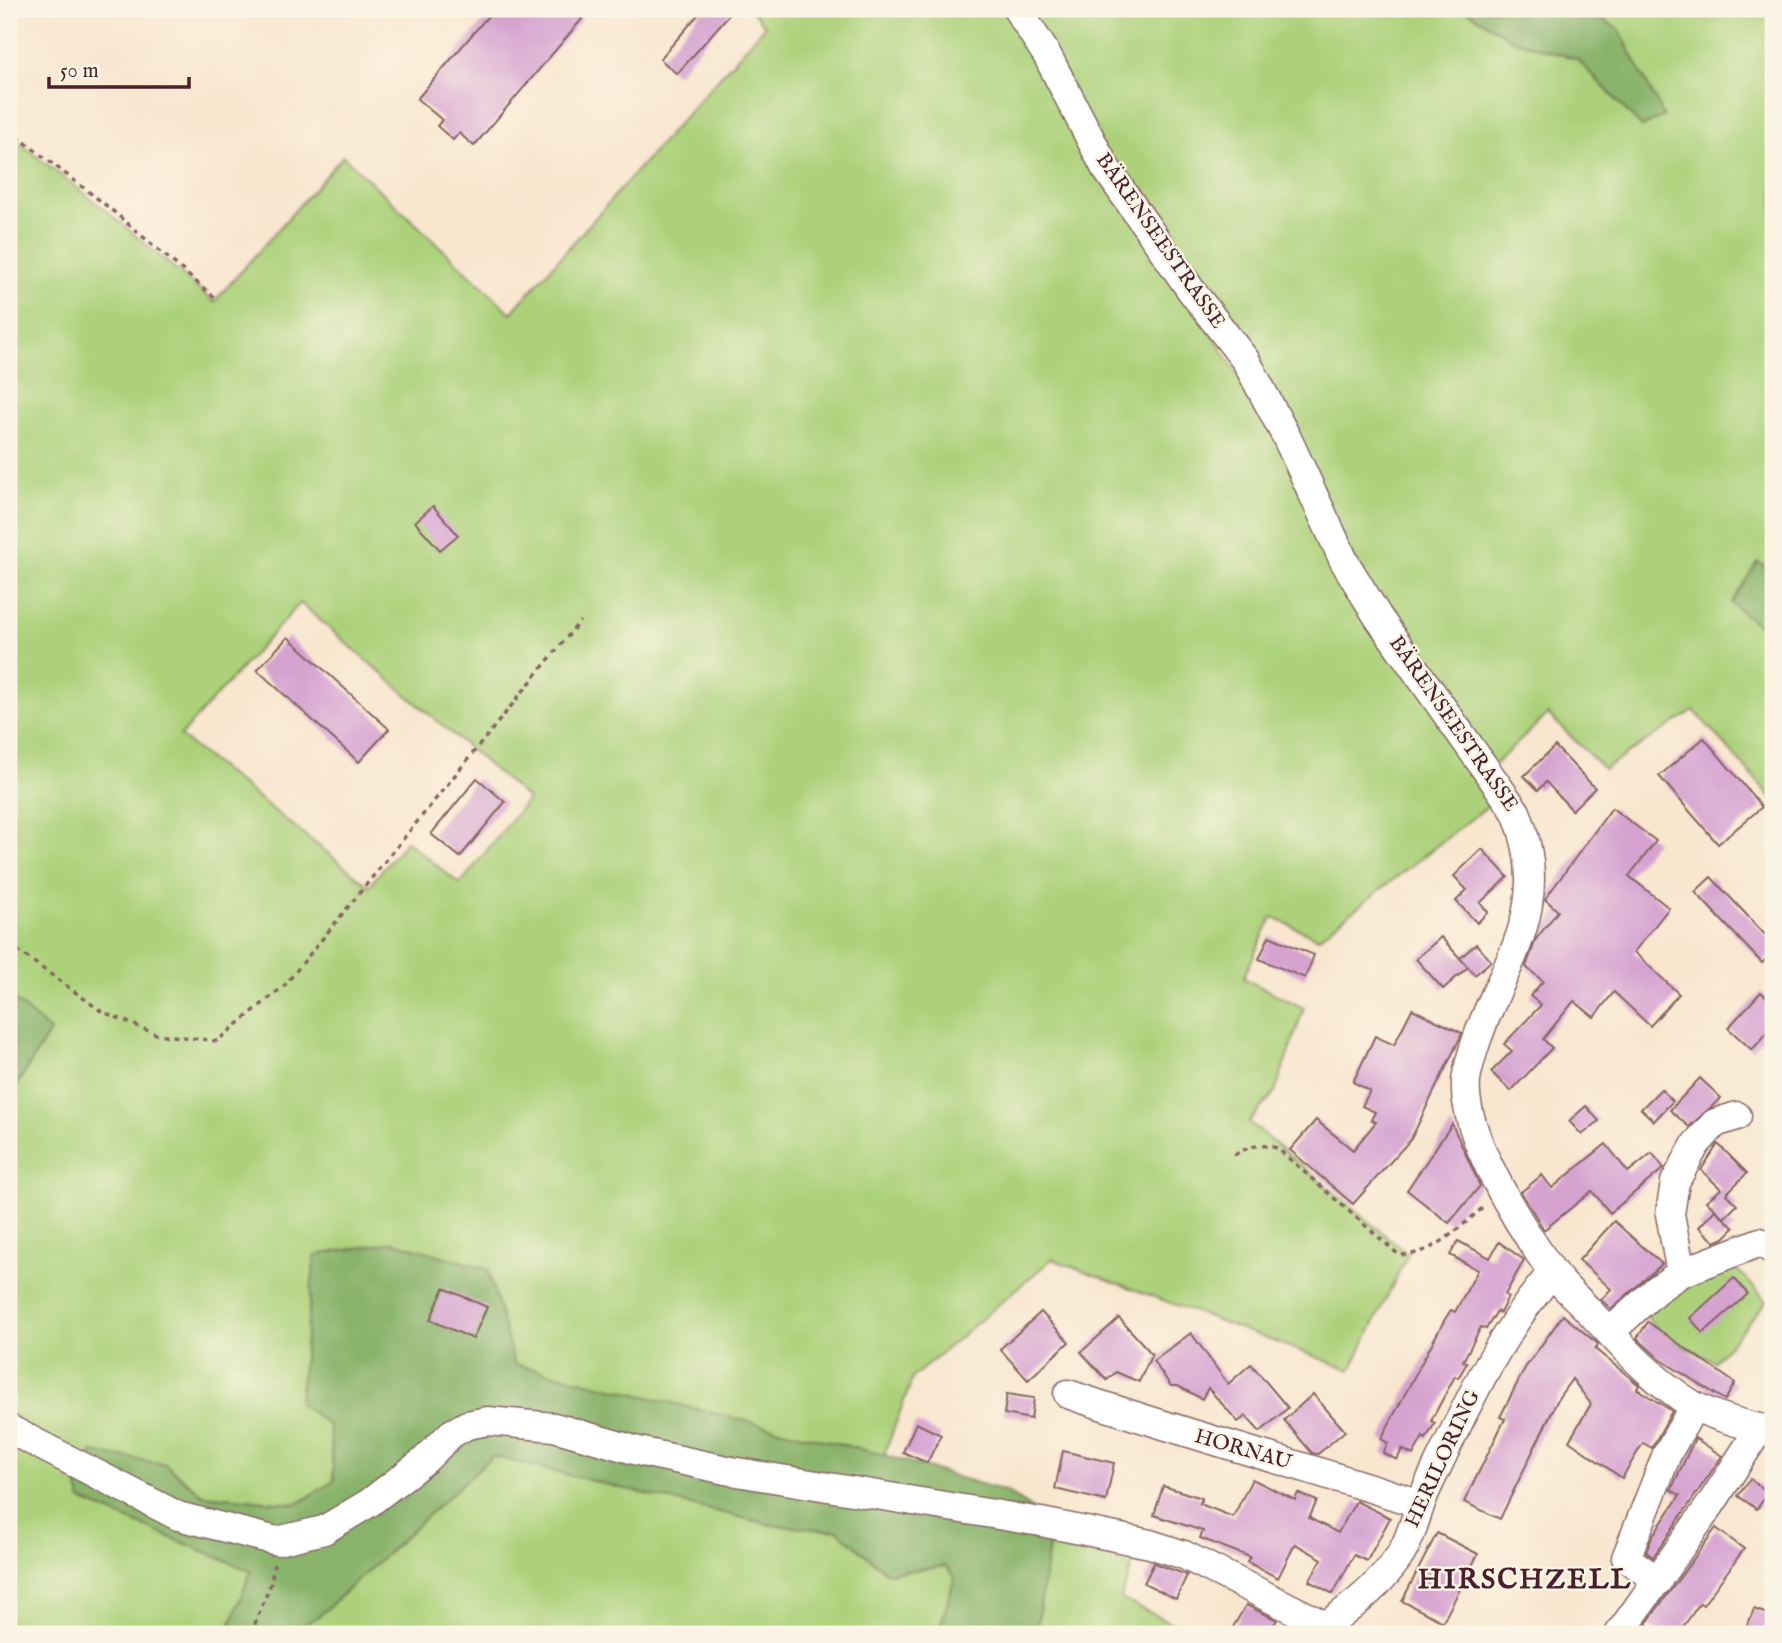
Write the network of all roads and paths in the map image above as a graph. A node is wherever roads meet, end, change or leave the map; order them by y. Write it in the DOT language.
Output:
graph roads {
  1 [pos="1017,9"];
  2 [pos="9,130"];
  3 [pos="215,298"];
  4 [pos="580,621"];
  5 [pos="9,944"];
  6 [pos="1737,1116"];
  7 [pos="1234,1155"];
  8 [pos="1503,1192"];
  9 [pos="1773,1250"];
  10 [pos="1552,1273"];
  11 [pos="1681,1273"];
  12 [pos="1609,1332"];
  13 [pos="1068,1394"];
  14 [pos="1694,1406"];
  15 [pos="9,1429"];
  16 [pos="1767,1430"];
  17 [pos="1420,1504"];
  18 [pos="276,1541"];
  19 [pos="1658,1581"];
  20 [pos="1324,1630"];
  21 [pos="251,1634"];
  22 [pos="1619,1634"];
  1 -- 8 [label="street, BÄRENSEESTRASSE"];
  2 -- 3 [label="path"];
  4 -- 5 [label="path"];
  6 -- 11 [label="street"];
  7 -- 8 [label="path"];
  8 -- 10 [label="street, BÄRENSEESTRASSE"];
  9 -- 11 [label="street"];
  10 -- 12 [label="street, BÄRENSEESTRASSE"];
  10 -- 17 [label="street, HERILORING"];
  11 -- 12 [label="street"];
  12 -- 14 [label="street, BÄRENSEESTRASSE"];
  13 -- 17 [label="street, HORNAU"];
  14 -- 16 [label="street, BÄRENSEESTRASSE"];
  14 -- 19 [label="street"];
  15 -- 18 [label="street"];
  16 -- 19 [label="street"];
  17 -- 20 [label="street, HERILORING"];
  18 -- 20 [label="street"];
  18 -- 21 [label="path"];
  19 -- 22 [label="street"];
}
